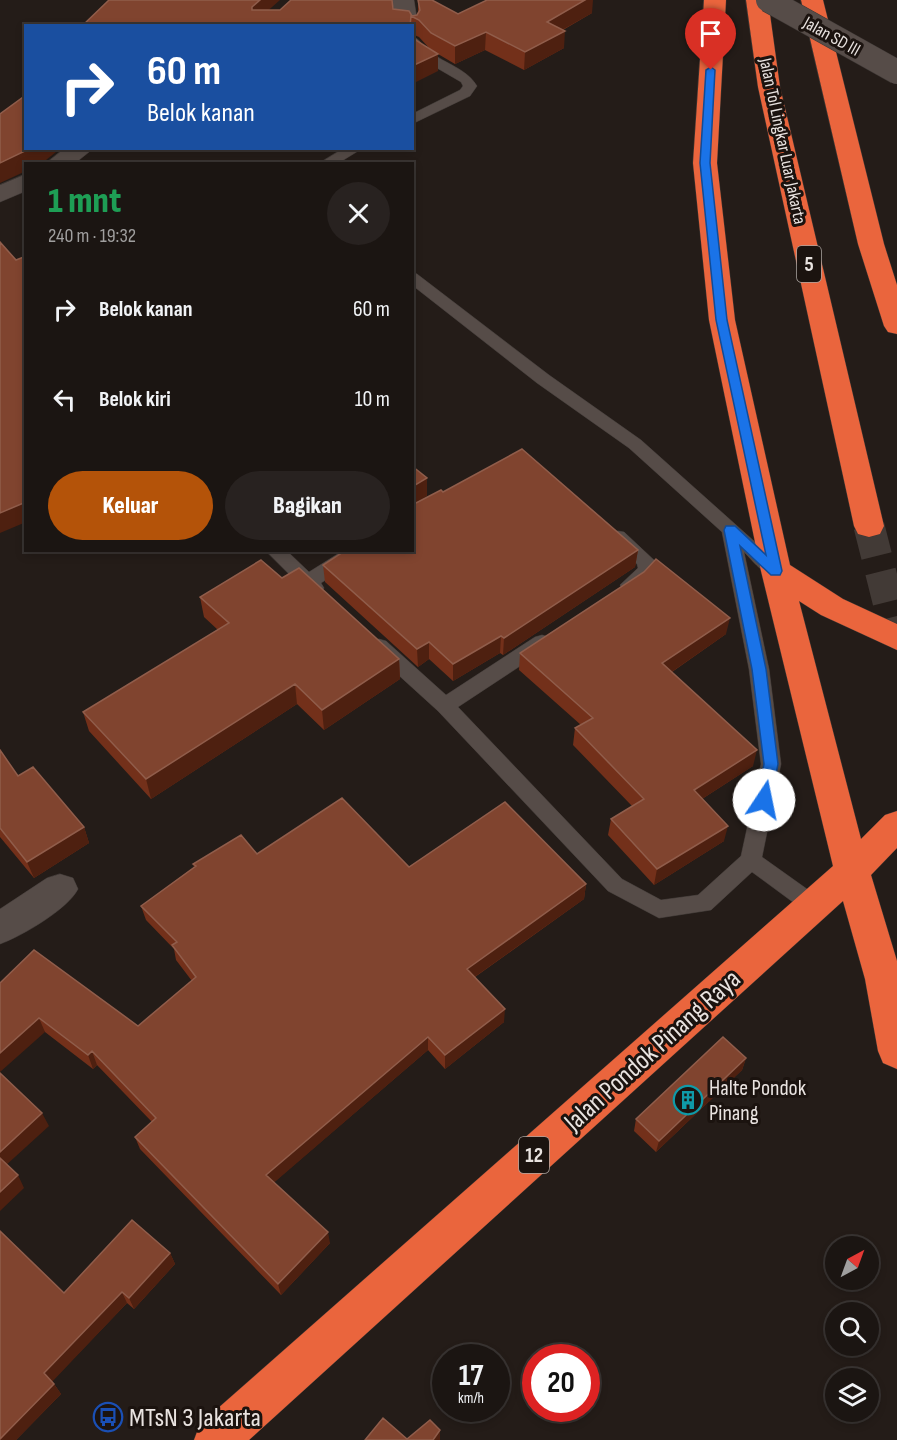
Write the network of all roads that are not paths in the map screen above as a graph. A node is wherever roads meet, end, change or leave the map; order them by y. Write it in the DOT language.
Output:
graph roads {
  1 [pos="403,0"];
  2 [pos="715,0"];
  3 [pos="757,0"];
  4 [pos="768,0"];
  5 [pos="813,0"];
  6 [pos="407,24"];
  7 [pos="414,43"];
  8 [pos="897,72"];
  9 [pos="414,119"];
  10 [pos="79,150"];
  11 [pos="352,150"];
  12 [pos="60,162"];
  13 [pos="329,162"];
  14 [pos="24,182"];
  15 [pos="0,195"];
  16 [pos="414,279"];
  17 [pos="897,327"];
  18 [pos="602,523"];
  19 [pos="869,526"];
  20 [pos="730,530"];
  21 [pos="276,552"];
  22 [pos="355,552"];
  23 [pos="776,571"];
  24 [pos="308,582"];
  25 [pos="615,595"];
  26 [pos="333,605"];
  27 [pos="555,634"];
  28 [pos="368,636"];
  29 [pos="897,638"];
  30 [pos="445,706"];
  31 [pos="897,825"];
  32 [pos="751,860"];
  33 [pos="852,871"];
  34 [pos="60,889"];
  35 [pos="813,905"];
  36 [pos="0,928"];
  37 [pos="890,971"];
  38 [pos="897,1051"];
  39 [pos="216,1440"];
  1 -- 6 [label="street"];
  2 -- 23 [label="highway"];
  3 -- 19 [label="highway, Jalan Tol Lingkar Luar Jakarta / 5"];
  4 -- 8 [label="street, Jalan SD III, bridge"];
  5 -- 17 [label="highway"];
  7 -- 9 [label="lane"];
  10 -- 12 [label="street"];
  11 -- 13 [label="lane"];
  14 -- 15 [label="street"];
  16 -- 20 [label="lane"];
  18 -- 25 [label="lane"];
  20 -- 23 [label="lane"];
  20 -- 32 [label="lane"];
  21 -- 24 [label="lane"];
  22 -- 24 [label="lane"];
  23 -- 29 [label="highway"];
  23 -- 33 [label="highway"];
  24 -- 26 [label="lane"];
  27 -- 30 [label="lane"];
  28 -- 30 [label="lane"];
  30 -- 32 [label="lane"];
  31 -- 33 [label="highway, Jalan Pondok Pinang Raya / 12"];
  32 -- 35 [label="lane"];
  33 -- 35 [label="highway, Jalan Pondok Pinang Raya / 12"];
  33 -- 37 [label="highway"];
  34 -- 36 [label="street"];
  35 -- 39 [label="highway, Jalan Pondok Pinang Raya / 12"];
  37 -- 38 [label="highway"];
}
